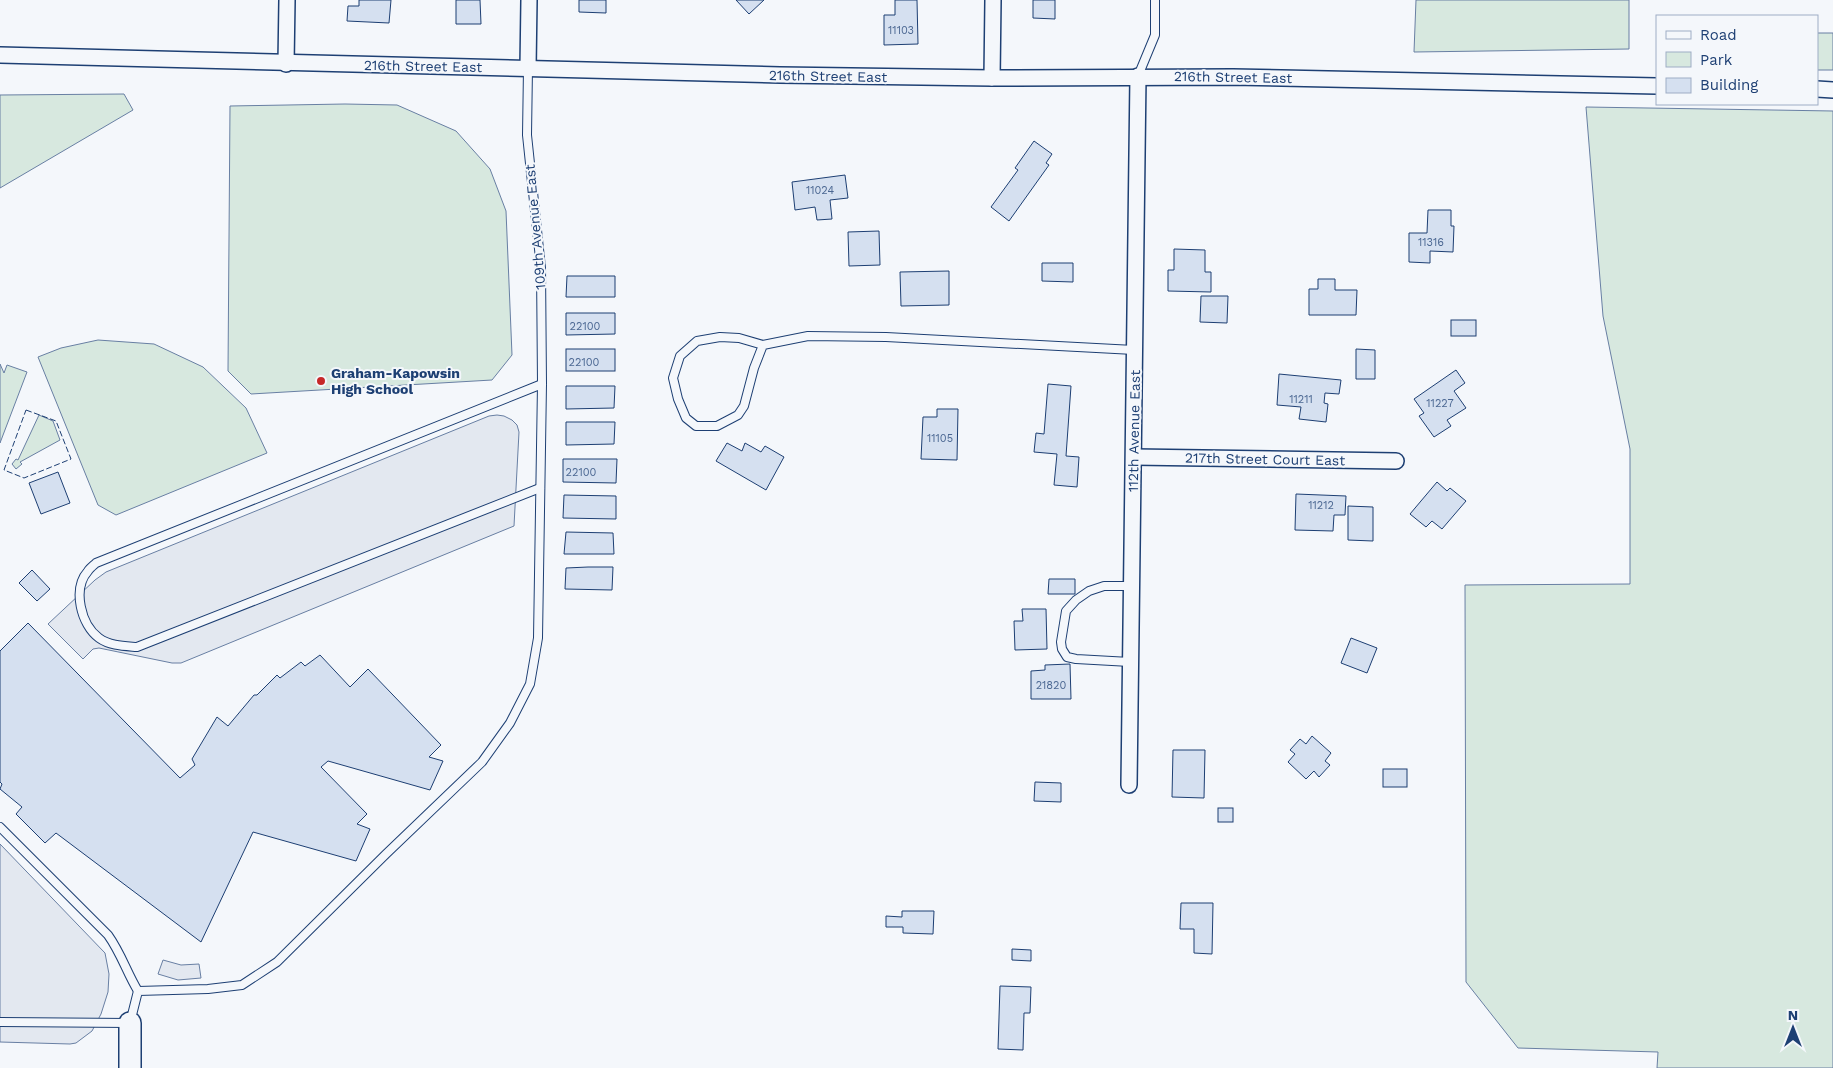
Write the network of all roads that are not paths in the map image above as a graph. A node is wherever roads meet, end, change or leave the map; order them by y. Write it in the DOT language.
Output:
graph roads {
  1 [pos="287,0"];
  2 [pos="529,0"];
  3 [pos="993,0"];
  4 [pos="1155,0"];
  5 [pos="0,55"];
  6 [pos="286,64"];
  7 [pos="528,68"];
  8 [pos="1138,76"];
  9 [pos="992,78"];
  10 [pos="1656,86"];
  11 [pos="1818,89"];
  12 [pos="1833,90"];
  13 [pos="763,345"];
  14 [pos="1134,350"];
  15 [pos="542,384"];
  16 [pos="1134,456"];
  17 [pos="1396,461"];
  18 [pos="540,488"];
  19 [pos="1131,586"];
  20 [pos="1130,662"];
  21 [pos="1129,785"];
  22 [pos="0,827"];
  23 [pos="138,991"];
  24 [pos="0,1022"];
  25 [pos="130,1024"];
  26 [pos="130,1068"];
  1 -- 6 [label="street"];
  2 -- 7 [label="street, 109th Avenue East"];
  3 -- 9 [label="street"];
  4 -- 8 [label="lane"];
  5 -- 6 [label="street, 216th Street East"];
  6 -- 7 [label="street, 216th Street East"];
  7 -- 9 [label="street, 216th Street East"];
  7 -- 15 [label="lane, 109th Avenue East"];
  8 -- 9 [label="street, 216th Street East"];
  8 -- 10 [label="street, 216th Street East"];
  8 -- 14 [label="street, 112th Avenue East"];
  11 -- 12 [label="street"];
  13 -- 13 [label="lane"];
  13 -- 14 [label="lane"];
  14 -- 16 [label="street, 112th Avenue East"];
  15 -- 18 [label="lane, 109th Avenue East"];
  15 -- 18 [label="lane"];
  16 -- 17 [label="street, 217th Street Court East"];
  16 -- 19 [label="street, 112th Avenue East"];
  18 -- 23 [label="lane, 109th Avenue East"];
  19 -- 20 [label="street, 112th Avenue East"];
  19 -- 20 [label="lane"];
  20 -- 21 [label="street, 112th Avenue East"];
  22 -- 23 [label="lane"];
  23 -- 25 [label="lane"];
  24 -- 25 [label="lane"];
  25 -- 26 [label="street"];
}
